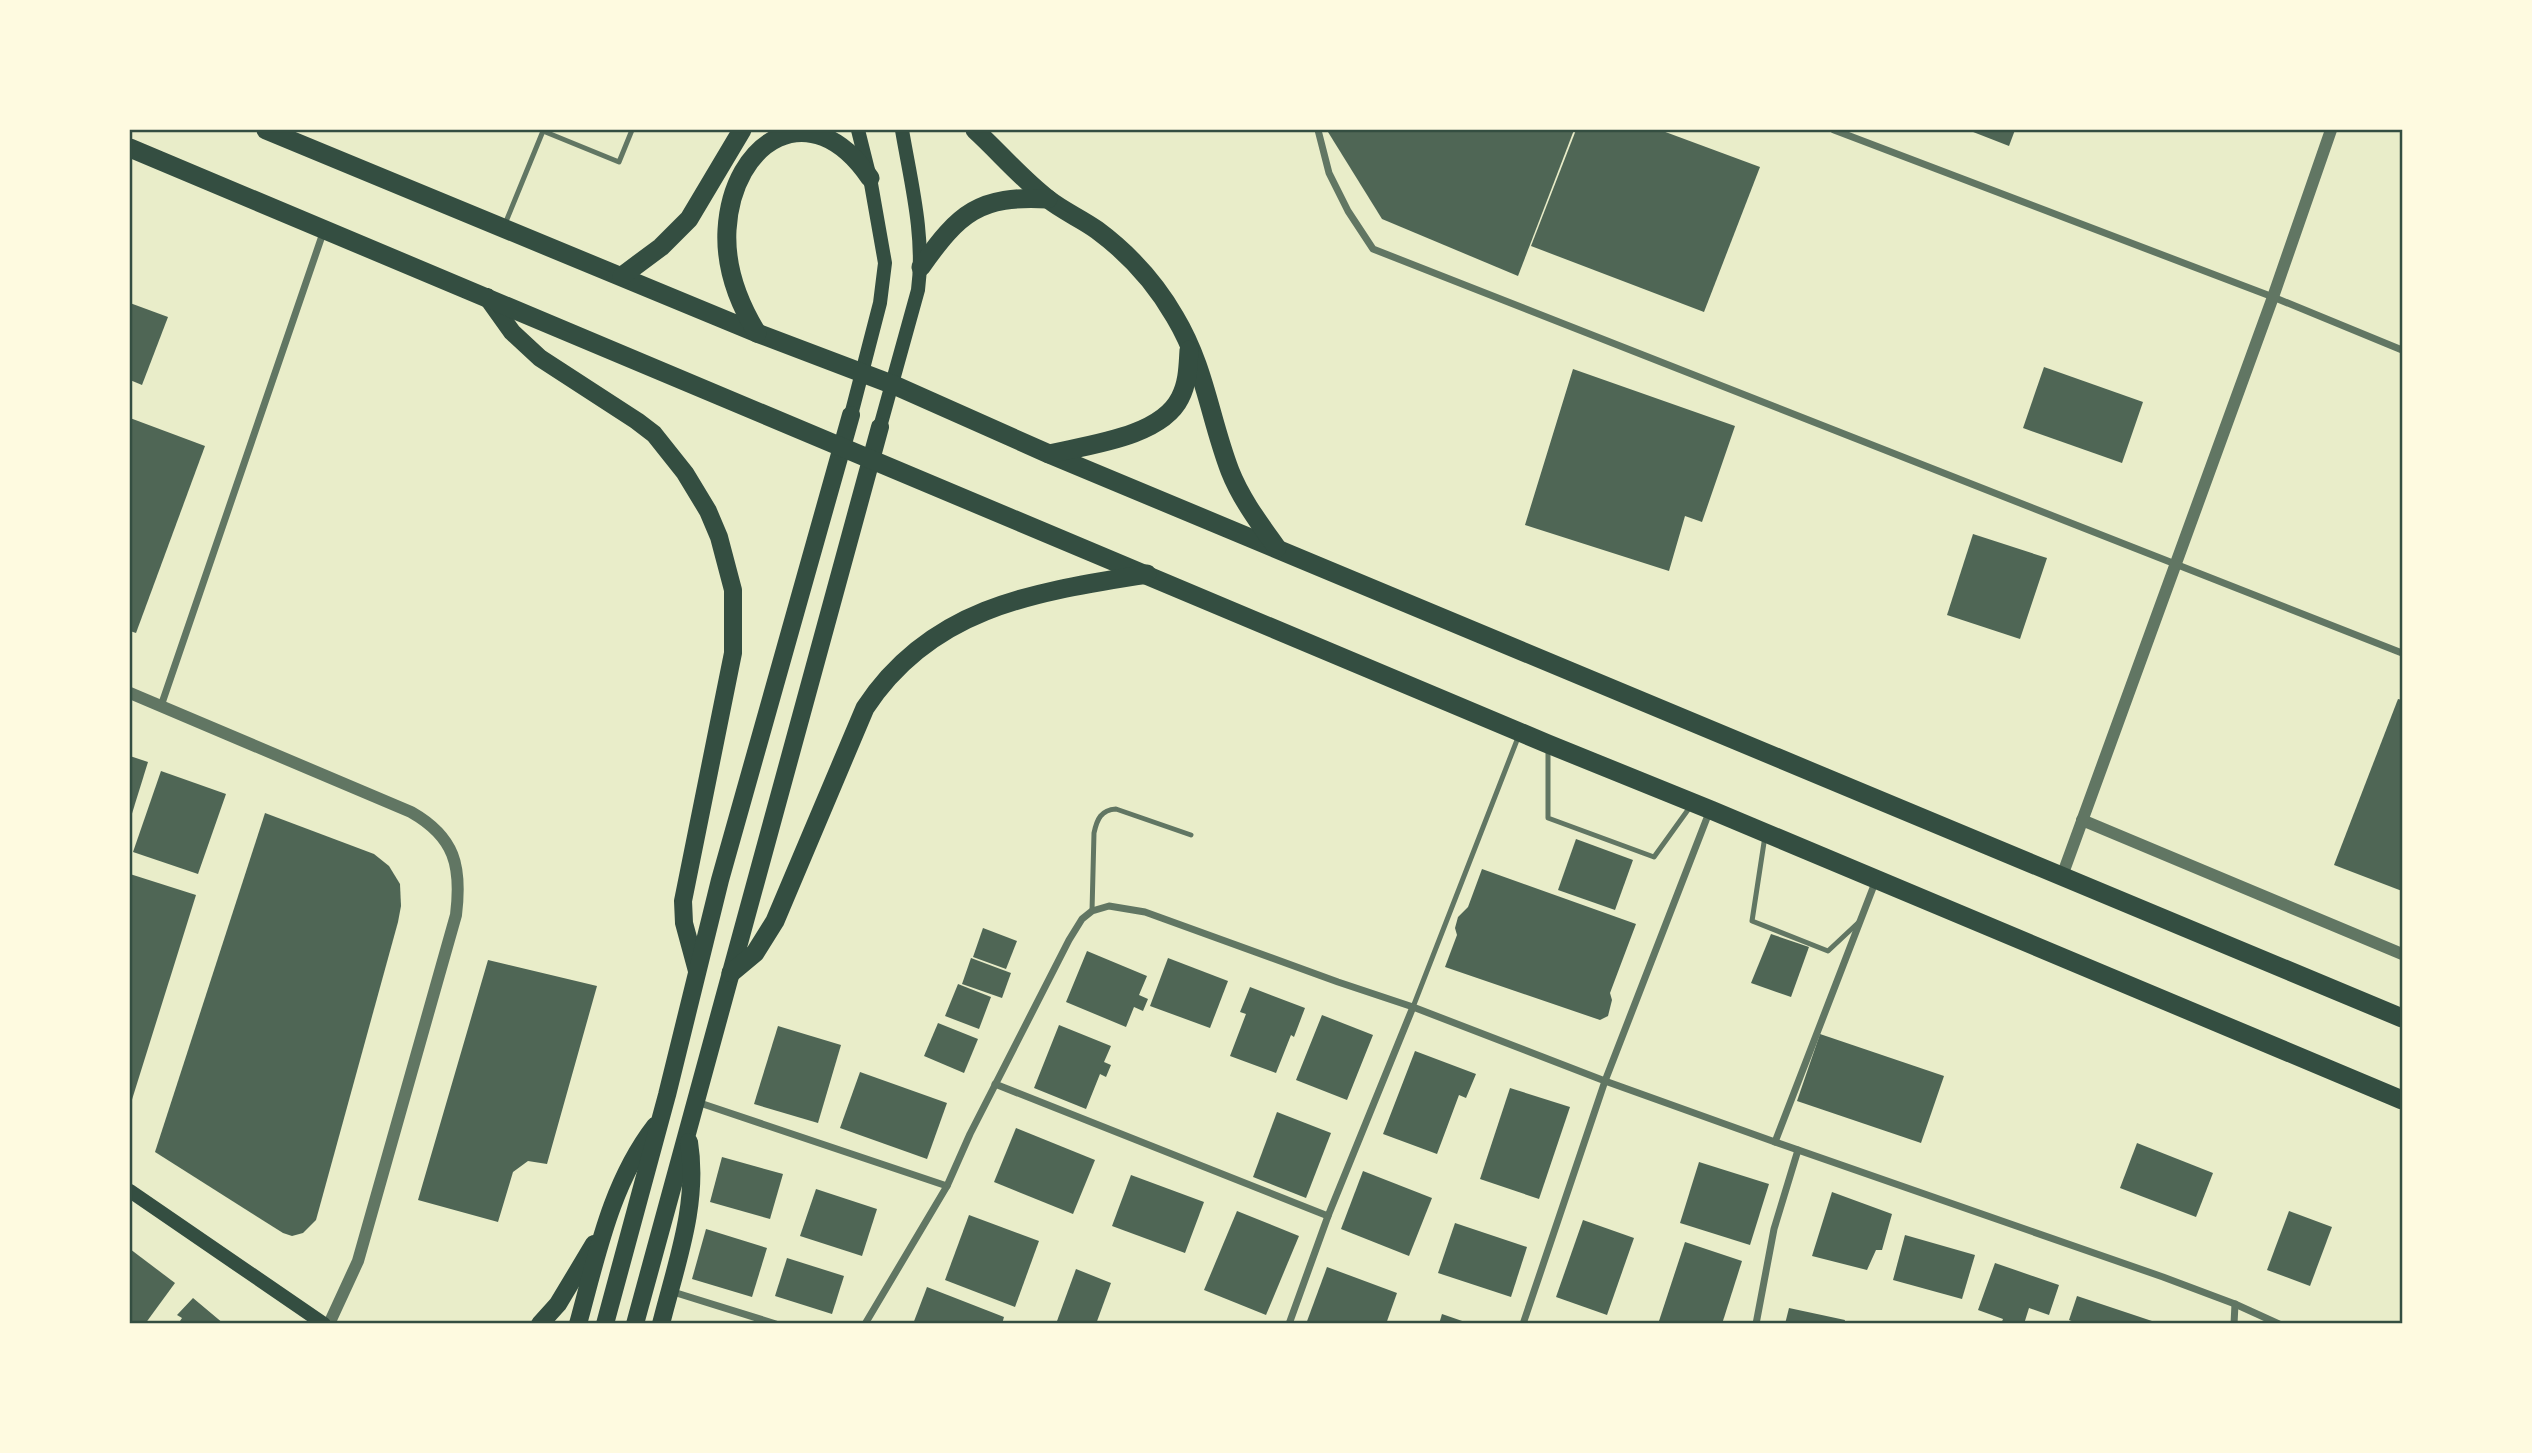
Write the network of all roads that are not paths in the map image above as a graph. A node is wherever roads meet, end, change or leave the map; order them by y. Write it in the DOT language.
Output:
graph roads {
  1 [pos="632,130"];
  2 [pos="741,130"];
  3 [pos="858,130"];
  4 [pos="902,130"];
  5 [pos="975,130"];
  6 [pos="1318,130"];
  7 [pos="1834,130"];
  8 [pos="2331,130"];
  9 [pos="272,131"];
  10 [pos="1853,133"];
  11 [pos="130,148"];
  12 [pos="870,178"];
  13 [pos="1048,199"];
  14 [pos="504,227"];
  15 [pos="324,229"];
  16 [pos="921,267"];
  17 [pos="622,276"];
  18 [pos="487,297"];
  19 [pos="2273,297"];
  20 [pos="757,332"];
  21 [pos="1189,345"];
  22 [pos="2403,350"];
  23 [pos="851,415"];
  24 [pos="880,427"];
  25 [pos="1049,454"];
  26 [pos="1277,549"];
  27 [pos="2174,565"];
  28 [pos="1147,574"];
  29 [pos="2403,653"];
  30 [pos="130,693"];
  31 [pos="161,706"];
  32 [pos="1520,732"];
  33 [pos="1548,744"];
  34 [pos="1702,806"];
  35 [pos="2082,820"];
  36 [pos="1766,832"];
  37 [pos="1191,835"];
  38 [pos="2062,876"];
  39 [pos="1877,879"];
  40 [pos="1092,912"];
  41 [pos="1861,920"];
  42 [pos="2403,954"];
  43 [pos="698,973"];
  44 [pos="731,973"];
  45 [pos="1413,1007"];
  46 [pos="2403,1018"];
  47 [pos="1605,1081"];
  48 [pos="995,1084"];
  49 [pos="2403,1100"];
  50 [pos="697,1102"];
  51 [pos="661,1117"];
  52 [pos="688,1133"];
  53 [pos="1775,1142"];
  54 [pos="1798,1150"];
  55 [pos="947,1186"];
  56 [pos="130,1191"];
  57 [pos="1328,1216"];
  58 [pos="606,1223"];
  59 [pos="669,1291"];
  60 [pos="2235,1304"];
  61 [pos="326,1324"];
  62 [pos="540,1324"];
  63 [pos="578,1324"];
  64 [pos="605,1324"];
  65 [pos="635,1324"];
  66 [pos="661,1324"];
  67 [pos="776,1324"];
  68 [pos="865,1324"];
  69 [pos="1289,1324"];
  70 [pos="1523,1324"];
  71 [pos="1756,1324"];
  72 [pos="2234,1324"];
  73 [pos="2279,1324"];
  1 -- 14 [label="lane"];
  2 -- 17 [label="highway"];
  3 -- 12 [label="main road"];
  4 -- 16 [label="main road"];
  5 -- 13 [label="highway"];
  6 -- 27 [label="street"];
  7 -- 10 [label="street"];
  8 -- 19 [label="street"];
  9 -- 14 [label="highway"];
  10 -- 19 [label="street"];
  11 -- 15 [label="highway"];
  12 -- 20 [label="highway"];
  12 -- 23 [label="main road"];
  13 -- 16 [label="highway"];
  13 -- 21 [label="highway"];
  14 -- 17 [label="highway"];
  15 -- 18 [label="highway"];
  15 -- 31 [label="street"];
  16 -- 24 [label="main road"];
  17 -- 20 [label="highway"];
  18 -- 28 [label="highway"];
  18 -- 43 [label="main road"];
  19 -- 22 [label="street"];
  19 -- 27 [label="street"];
  20 -- 25 [label="highway"];
  21 -- 25 [label="highway"];
  21 -- 26 [label="highway"];
  23 -- 43 [label="main road"];
  24 -- 44 [label="main road"];
  25 -- 26 [label="highway"];
  26 -- 38 [label="highway"];
  27 -- 29 [label="street"];
  27 -- 35 [label="street"];
  28 -- 32 [label="highway"];
  28 -- 44 [label="highway"];
  30 -- 31 [label="street"];
  31 -- 61 [label="street"];
  32 -- 33 [label="highway"];
  32 -- 45 [label="lane"];
  33 -- 34 [label="highway"];
  33 -- 34 [label="lane"];
  34 -- 36 [label="highway"];
  34 -- 47 [label="street"];
  35 -- 38 [label="street"];
  35 -- 42 [label="street"];
  36 -- 39 [label="highway"];
  36 -- 41 [label="lane"];
  37 -- 40 [label="lane"];
  38 -- 46 [label="highway"];
  39 -- 41 [label="street"];
  39 -- 49 [label="highway"];
  40 -- 45 [label="street"];
  40 -- 48 [label="street"];
  41 -- 53 [label="street"];
  43 -- 51 [label="main road"];
  44 -- 50 [label="main road"];
  45 -- 47 [label="street"];
  45 -- 57 [label="street"];
  47 -- 53 [label="street"];
  47 -- 70 [label="street"];
  48 -- 55 [label="street"];
  48 -- 57 [label="street"];
  50 -- 52 [label="main road"];
  50 -- 55 [label="street"];
  51 -- 58 [label="main road"];
  51 -- 64 [label="main road"];
  52 -- 59 [label="main road"];
  52 -- 65 [label="main road"];
  53 -- 54 [label="street"];
  54 -- 60 [label="street"];
  54 -- 71 [label="street"];
  55 -- 68 [label="street"];
  56 -- 61 [label="main road"];
  57 -- 69 [label="street"];
  58 -- 62 [label="main road"];
  58 -- 63 [label="main road"];
  59 -- 66 [label="main road"];
  59 -- 67 [label="street"];
  60 -- 72 [label="street"];
  60 -- 73 [label="street"];
}
